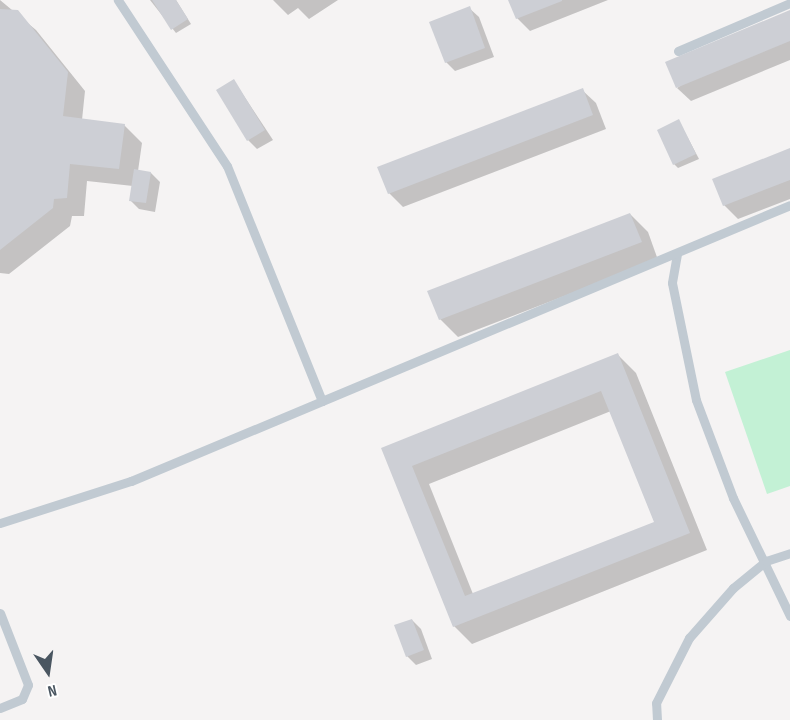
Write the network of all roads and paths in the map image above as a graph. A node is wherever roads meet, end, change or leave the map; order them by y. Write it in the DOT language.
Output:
graph roads {
  1 [pos="118,0"];
  2 [pos="790,3"];
  3 [pos="678,51"];
  4 [pos="790,205"];
  5 [pos="677,254"];
  6 [pos="321,401"];
  7 [pos="0,523"];
  8 [pos="790,553"];
  9 [pos="766,561"];
  10 [pos="0,613"];
  11 [pos="790,616"];
  12 [pos="0,708"];
  13 [pos="657,720"];
  1 -- 6 [label="lane"];
  2 -- 3 [label="lane"];
  4 -- 5 [label="lane"];
  5 -- 6 [label="lane"];
  5 -- 9 [label="lane"];
  6 -- 7 [label="lane"];
  8 -- 9 [label="lane"];
  9 -- 11 [label="lane"];
  9 -- 13 [label="lane"];
  10 -- 12 [label="lane"];
}
